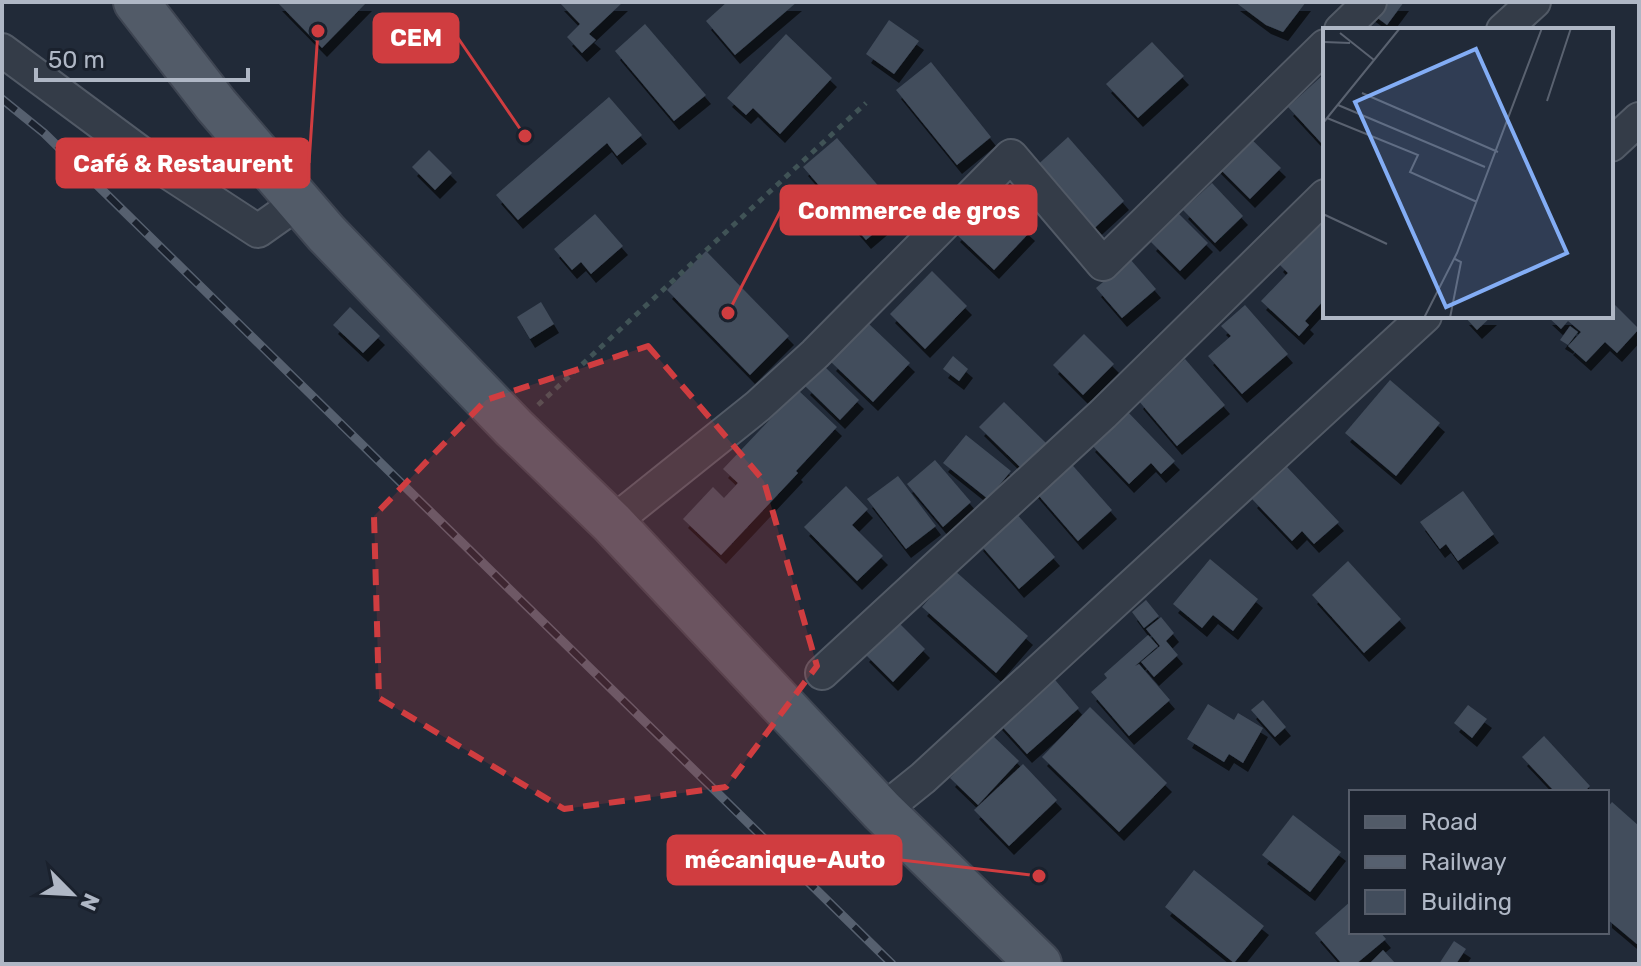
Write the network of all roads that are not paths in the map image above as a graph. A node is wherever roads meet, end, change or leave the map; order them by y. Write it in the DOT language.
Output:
graph roads {
  1 [pos="136,2"];
  2 [pos="1370,2"];
  3 [pos="1534,2"];
  4 [pos="1343,28"];
  5 [pos="1505,28"];
  6 [pos="1323,48"];
  7 [pos="2,50"];
  8 [pos="1639,119"];
  9 [pos="1613,143"];
  10 [pos="1323,198"];
  11 [pos="299,202"];
  12 [pos="1423,318"];
  13 [pos="612,523"];
  14 [pos="822,673"];
  15 [pos="882,811"];
  16 [pos="1039,964"];
  1 -- 11 [label="main road"];
  2 -- 4 [label="street"];
  3 -- 5 [label="street"];
  6 -- 13 [label="street"];
  7 -- 11 [label="street"];
  8 -- 9 [label="street"];
  10 -- 14 [label="street"];
  11 -- 13 [label="main road"];
  12 -- 15 [label="street"];
  13 -- 15 [label="main road"];
  15 -- 16 [label="main road"];
}
